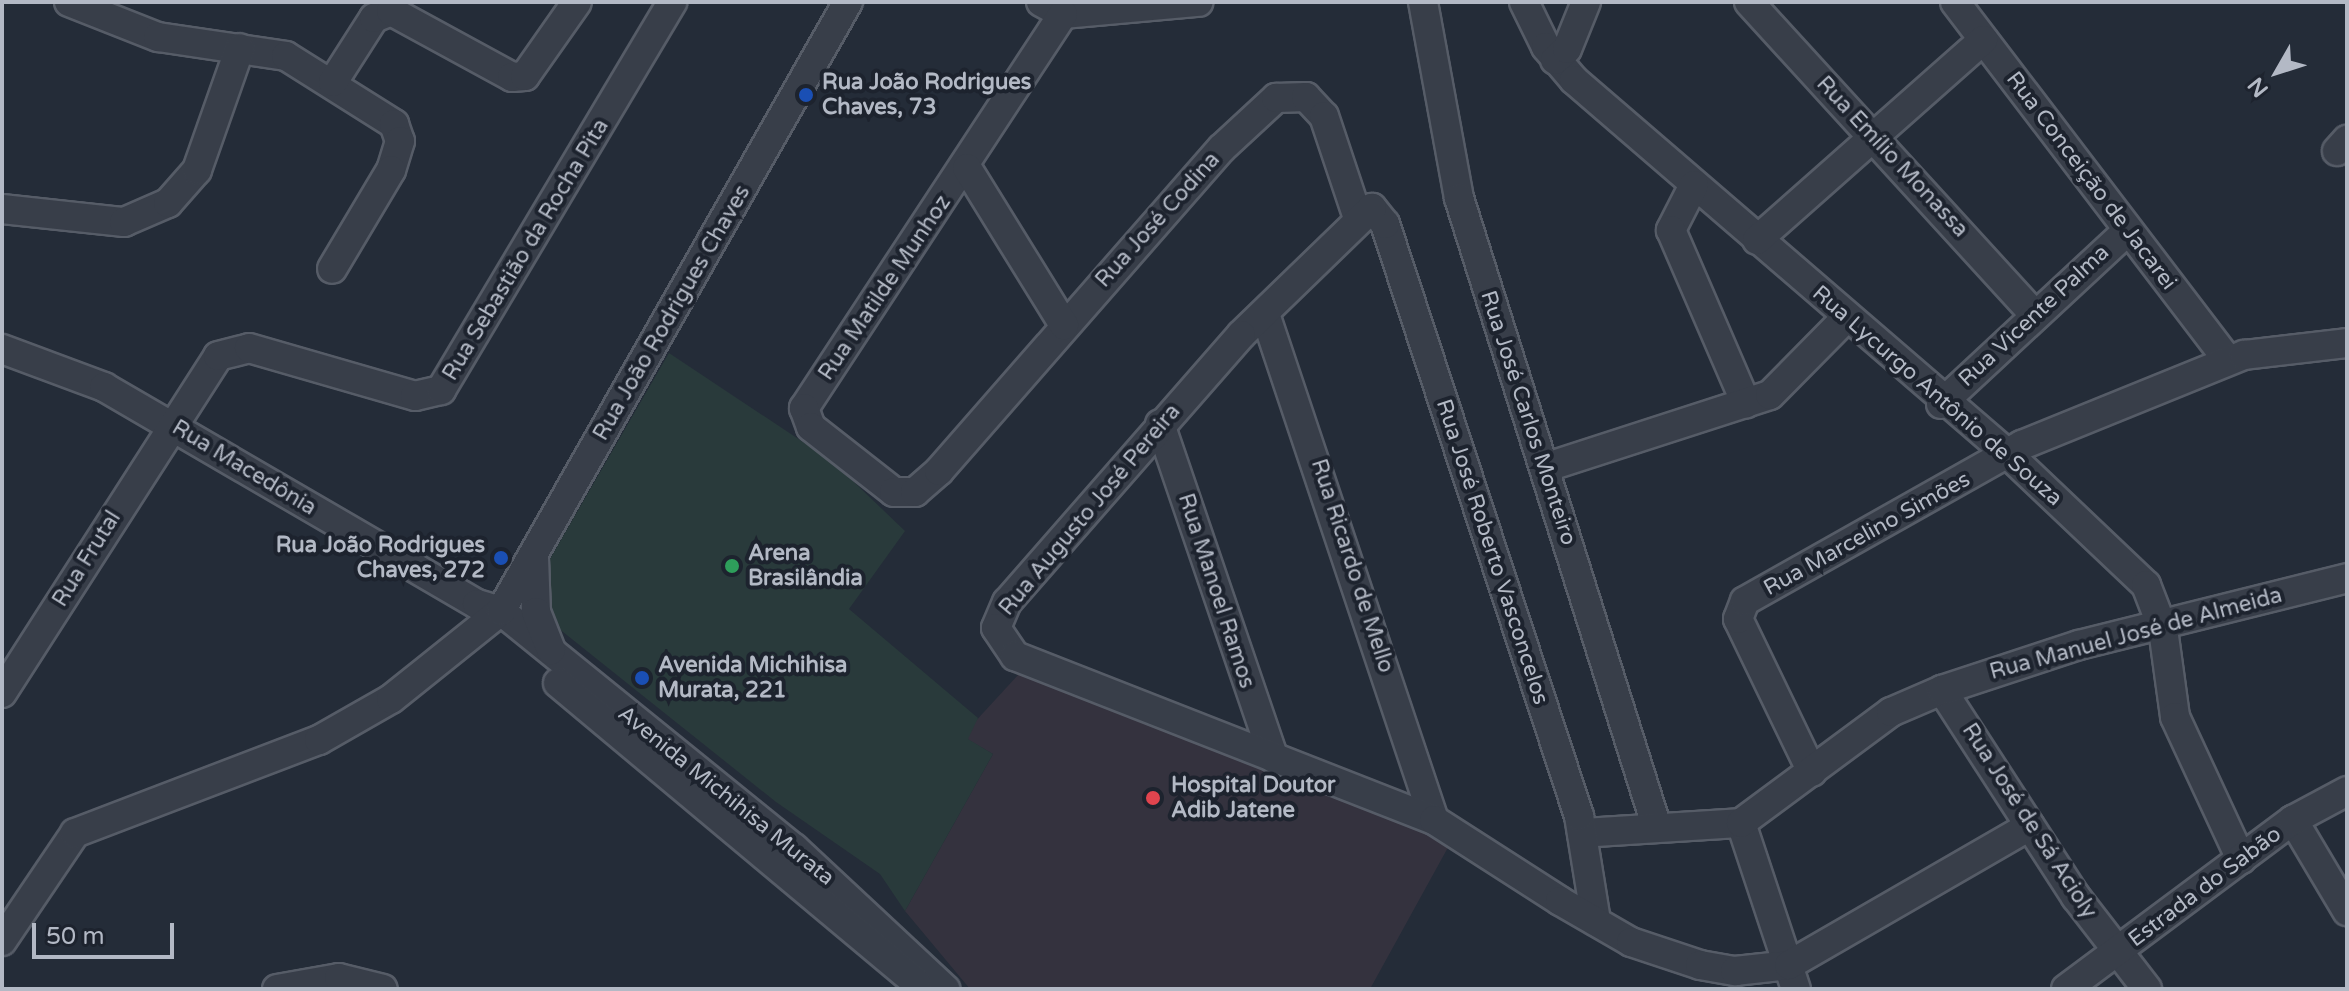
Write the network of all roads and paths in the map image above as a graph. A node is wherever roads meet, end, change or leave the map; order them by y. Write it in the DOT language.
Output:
graph roads {
  1 [pos="69,2"];
  2 [pos="577,2"];
  3 [pos="672,2"];
  4 [pos="848,2"];
  5 [pos="1198,2"];
  6 [pos="1423,2"];
  7 [pos="1524,2"];
  8 [pos="1586,2"];
  9 [pos="1749,2"];
  10 [pos="1955,2"];
  11 [pos="1052,8"];
  12 [pos="1983,40"];
  13 [pos="240,48"];
  14 [pos="1555,60"];
  15 [pos="333,82"];
  16 [pos="1874,136"];
  17 [pos="967,168"];
  18 [pos="1694,185"];
  19 [pos="2,209"];
  20 [pos="1357,215"];
  21 [pos="2128,230"];
  22 [pos="1757,240"];
  23 [pos="332,269"];
  24 [pos="1265,314"];
  25 [pos="2034,314"];
  26 [pos="1845,319"];
  27 [pos="1064,325"];
  28 [pos="2347,343"];
  29 [pos="2,349"];
  30 [pos="2228,360"];
  31 [pos="1746,403"];
  32 [pos="1941,404"];
  33 [pos="1160,424"];
  34 [pos="172,425"];
  35 [pos="2009,455"];
  36 [pos="1544,468"];
  37 [pos="939,471"];
  38 [pos="534,555"];
  39 [pos="2347,578"];
  40 [pos="490,612"];
  41 [pos="2163,629"];
  42 [pos="555,657"];
  43 [pos="1942,690"];
  44 [pos="2,693"];
  45 [pos="1274,758"];
  46 [pos="1812,772"];
  47 [pos="2347,791"];
  48 [pos="1434,820"];
  49 [pos="2293,820"];
  50 [pos="1741,823"];
  51 [pos="2030,826"];
  52 [pos="1657,828"];
  53 [pos="1582,833"];
  54 [pos="2241,859"];
  55 [pos="2347,911"];
  56 [pos="1596,921"];
  57 [pos="2,941"];
  58 [pos="2118,953"];
  59 [pos="1793,977"];
  60 [pos="277,989"];
  61 [pos="383,989"];
  62 [pos="921,989"];
  63 [pos="945,989"];
  64 [pos="2066,989"];
  65 [pos="2147,989"];
  1 -- 13 [label="street"];
  2 -- 15 [label="street"];
  3 -- 34 [label="street, Rua Sebastião da Rocha Pita"];
  4 -- 38 [label="street, Rua João Rodrigues Chaves"];
  5 -- 11 [label="street"];
  6 -- 36 [label="street, Rua José Carlos Monteiro"];
  7 -- 14 [label="street, Rua Lycurgo Antônio de Souza"];
  8 -- 14 [label="street"];
  9 -- 16 [label="street, Rua Emílio Monassa"];
  10 -- 12 [label="street, Rua Conceição de Jacarei"];
  11 -- 17 [label="street, Rua Matilde Munhoz"];
  12 -- 16 [label="street"];
  12 -- 21 [label="street, Rua Conceição de Jacarei"];
  13 -- 15 [label="street"];
  13 -- 19 [label="street"];
  14 -- 18 [label="street, Rua Lycurgo Antônio de Souza"];
  15 -- 23 [label="street"];
  16 -- 22 [label="street"];
  16 -- 25 [label="street, Rua Emílio Monassa"];
  17 -- 27 [label="street"];
  17 -- 37 [label="street, Rua Matilde Munhoz"];
  18 -- 22 [label="street, Rua Lycurgo Antônio de Souza"];
  18 -- 31 [label="street"];
  20 -- 24 [label="street, Rua Augusto José Pereira"];
  20 -- 27 [label="street, Rua José Codina"];
  20 -- 53 [label="street, Rua José Roberto Vasconcelos"];
  21 -- 25 [label="street, Rua Vicente Palma"];
  21 -- 30 [label="street, Rua Conceição de Jacarei"];
  22 -- 26 [label="street, Rua Lycurgo Antônio de Souza"];
  24 -- 33 [label="street, Rua Augusto José Pereira"];
  24 -- 48 [label="street, Rua Ricardo de Mello"];
  25 -- 32 [label="street, Rua Vicente Palma"];
  26 -- 31 [label="street"];
  26 -- 32 [label="street, Rua Lycurgo Antônio de Souza"];
  27 -- 37 [label="street, Rua José Codina"];
  28 -- 30 [label="street, Rua Marcelino Simões"];
  29 -- 34 [label="street, Rua Macedônia"];
  30 -- 35 [label="street, Rua Marcelino Simões"];
  31 -- 36 [label="street"];
  32 -- 35 [label="street, Rua Lycurgo Antônio de Souza"];
  33 -- 45 [label="street, Rua Manoel Ramos"];
  33 -- 45 [label="street, Rua Augusto José Pereira"];
  34 -- 40 [label="street, Rua Macedônia"];
  34 -- 44 [label="street, Rua Frutal"];
  35 -- 41 [label="street, Rua Lycurgo Antônio de Souza"];
  35 -- 46 [label="street, Rua Marcelino Simões"];
  36 -- 52 [label="street, Rua José Carlos Monteiro"];
  38 -- 40 [label="street, Rua João Rodrigues Chaves"];
  38 -- 42 [label="street"];
  39 -- 41 [label="street, Rua Manuel José de Almeida"];
  40 -- 42 [label="street, Avenida Michihisa Murata"];
  40 -- 57 [label="street"];
  40 -- 62 [label="street, Avenida Michihisa Murata"];
  41 -- 43 [label="street, Rua Manuel José de Almeida"];
  41 -- 54 [label="street, Rua Lycurgo Antônio de Souza"];
  42 -- 63 [label="street, Avenida Michihisa Murata"];
  43 -- 46 [label="street, Rua Manuel José de Almeida"];
  43 -- 51 [label="street, Rua José de Sá Acioly"];
  45 -- 48 [label="street, Rua Augusto José Pereira"];
  46 -- 50 [label="street, Rua Manuel José de Almeida"];
  47 -- 49 [label="street, Estrada do Sabão"];
  48 -- 56 [label="street, Rua Augusto José Pereira"];
  49 -- 54 [label="street, Estrada do Sabão"];
  49 -- 55 [label="street"];
  50 -- 52 [label="street"];
  50 -- 59 [label="street"];
  51 -- 58 [label="street, Rua José de Sá Acioly"];
  51 -- 59 [label="street, Rua Augusto José Pereira"];
  52 -- 53 [label="street"];
  53 -- 56 [label="street, Rua José Roberto Vasconcelos"];
  54 -- 58 [label="street, Estrada do Sabão"];
  56 -- 59 [label="street, Rua Augusto José Pereira"];
  58 -- 64 [label="street, Estrada do Sabão"];
  58 -- 65 [label="street, Rua José de Sá Acioly"];
  60 -- 61 [label="street"];
}
